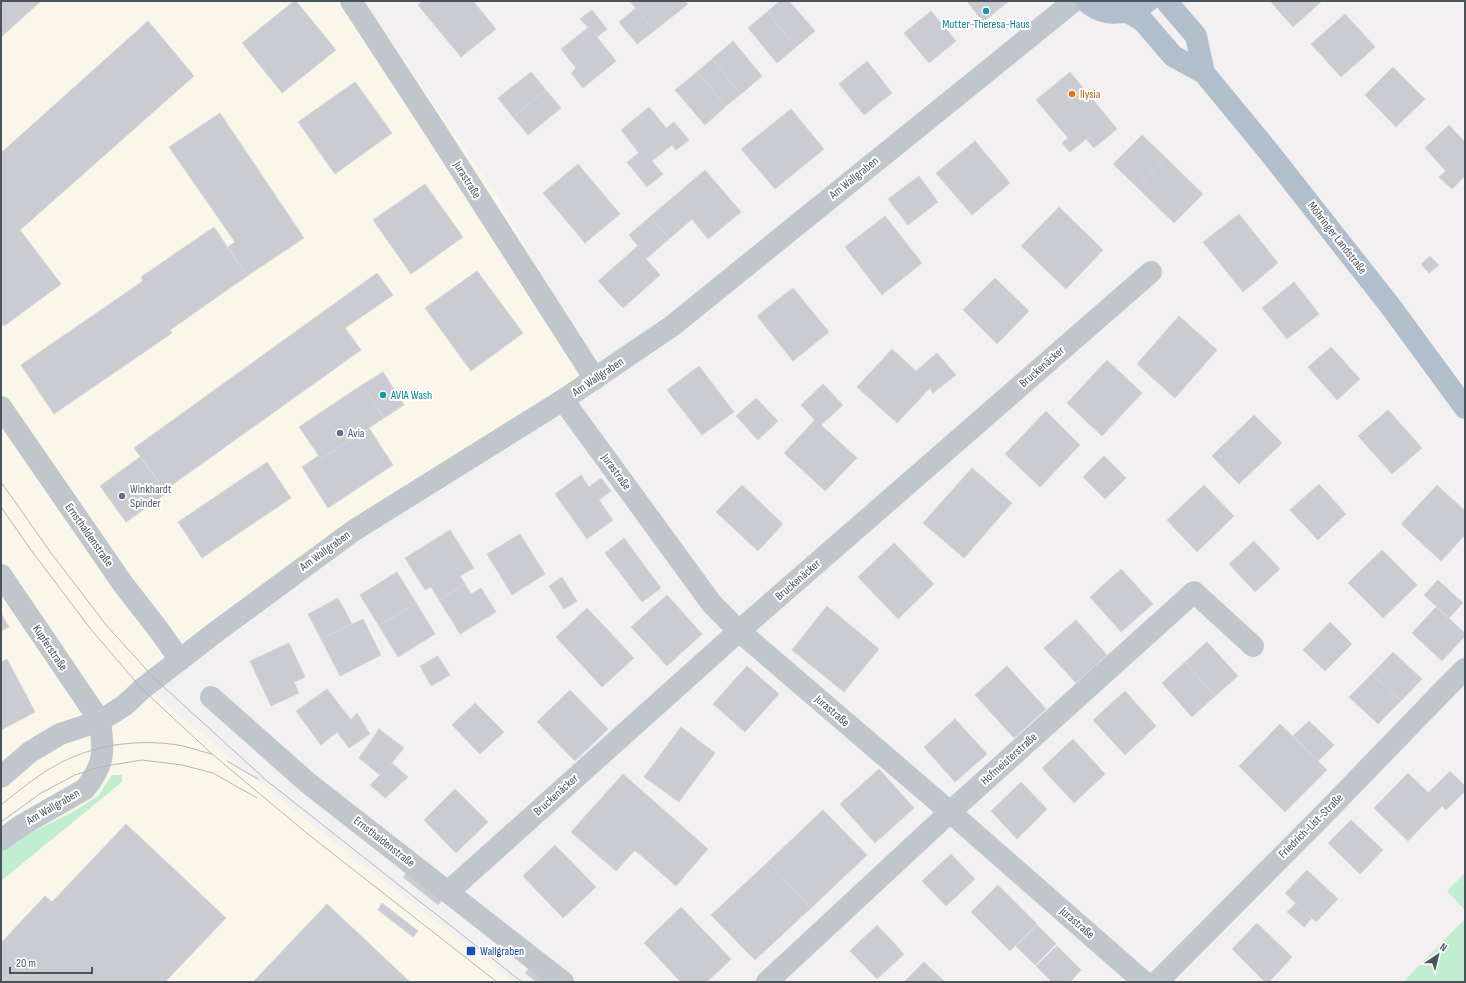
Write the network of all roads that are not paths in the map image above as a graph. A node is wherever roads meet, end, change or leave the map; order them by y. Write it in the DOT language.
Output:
graph roads {
  1 [pos="1074,1"];
  2 [pos="1086,1"];
  3 [pos="1148,1"];
  4 [pos="1166,1"];
  5 [pos="361,5"];
  6 [pos="1128,12"];
  7 [pos="1204,73"];
  8 [pos="1151,272"];
  9 [pos="595,380"];
  10 [pos="563,400"];
  11 [pos="1,407"];
  12 [pos="1465,408"];
  13 [pos="1,575"];
  14 [pos="739,631"];
  15 [pos="1253,646"];
  16 [pos="180,660"];
  17 [pos="1465,669"];
  18 [pos="211,697"];
  19 [pos="100,722"];
  20 [pos="1,777"];
  21 [pos="950,812"];
  22 [pos="1,840"];
  23 [pos="448,892"];
  24 [pos="563,982"];
  25 [pos="767,982"];
  26 [pos="1144,982"];
  27 [pos="1157,982"];
  1 -- 9 [label="street, Am Wallgraben"];
  2 -- 6 [label="main road"];
  3 -- 6 [label="main road"];
  4 -- 7 [label="main road, Möhringer Landstraße"];
  5 -- 9 [label="street, Jurastraße"];
  6 -- 7 [label="main road, Möhringer Landstraße"];
  7 -- 12 [label="main road, Möhringer Landstraße"];
  8 -- 14 [label="street, Bruckenäcker"];
  9 -- 10 [label="street, Am Wallgraben"];
  10 -- 14 [label="street, Jurastraße"];
  10 -- 16 [label="street, Am Wallgraben"];
  11 -- 16 [label="street, Ernsthaldenstraße"];
  13 -- 19 [label="street, Kupferstraße"];
  14 -- 21 [label="street, Jurastraße"];
  14 -- 23 [label="street, Bruckenäcker"];
  15 -- 21 [label="street, Hofmeisterstraße"];
  16 -- 19 [label="street, Am Wallgraben"];
  17 -- 27 [label="street, Friedrich-List-Straße"];
  18 -- 23 [label="street, Ernsthaldenstraße"];
  19 -- 20 [label="street, Am Wallgraben"];
  19 -- 22 [label="street, Am Wallgraben"];
  21 -- 25 [label="street, Hofmeisterstraße"];
  21 -- 26 [label="street, Jurastraße"];
  23 -- 24 [label="street, Ernsthaldenstraße"];
}
